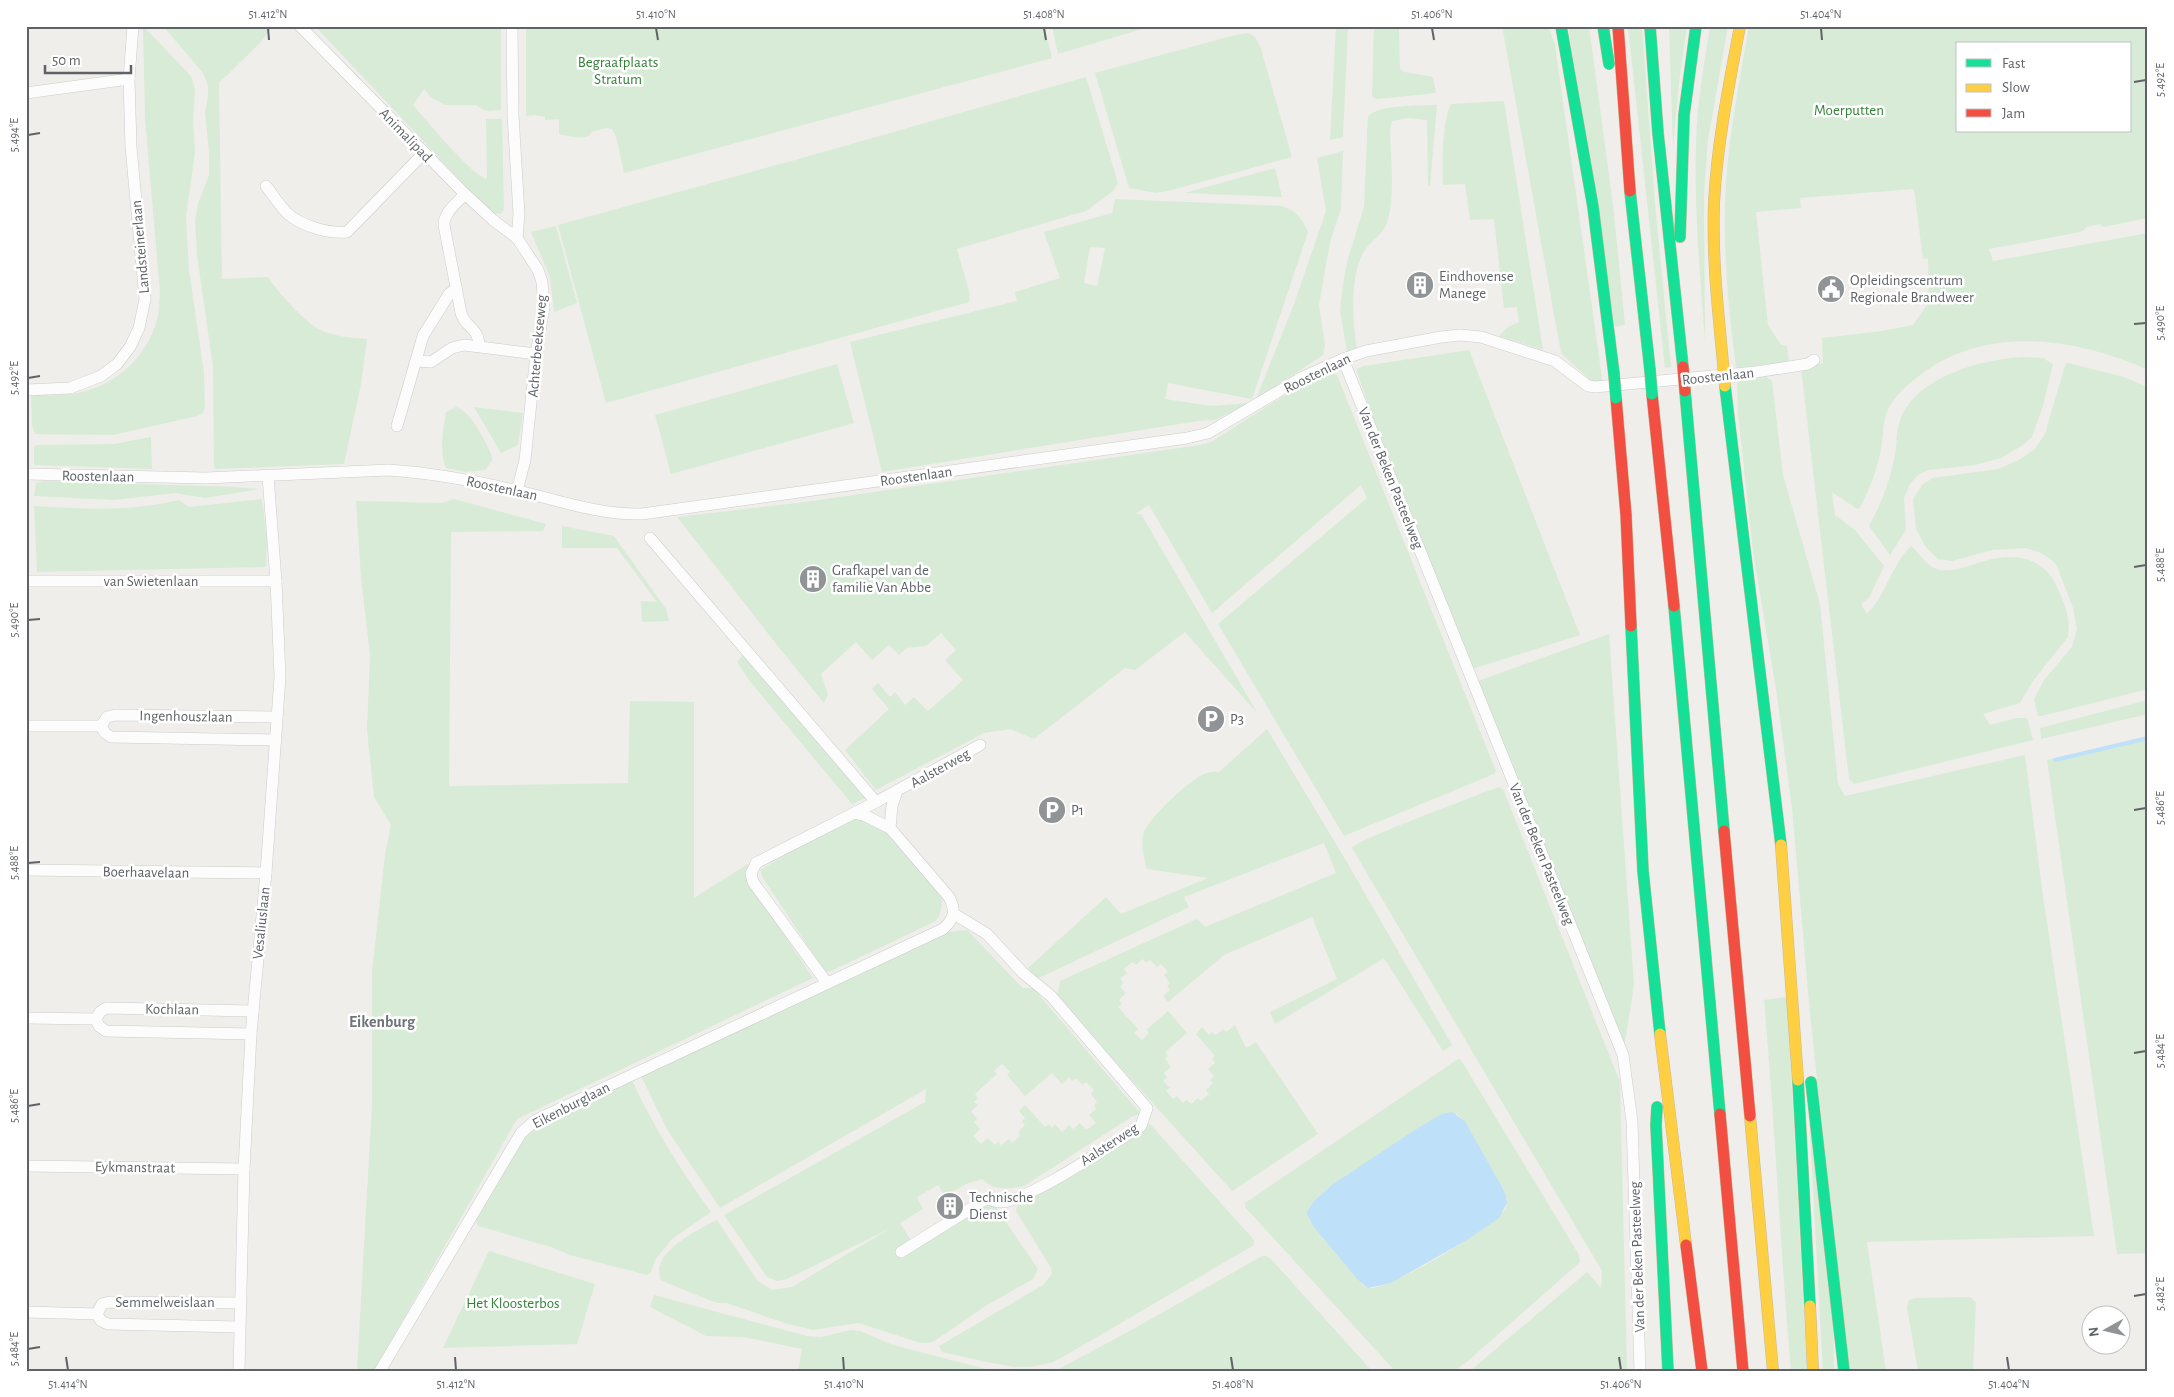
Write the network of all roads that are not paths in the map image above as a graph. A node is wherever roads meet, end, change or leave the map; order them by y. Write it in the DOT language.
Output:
graph roads {
  1 [pos="133,26"];
  2 [pos="300,26"];
  3 [pos="512,26"];
  4 [pos="1562,26"];
  5 [pos="1603,26"];
  6 [pos="1618,26"];
  7 [pos="1650,26"];
  8 [pos="1696,26"];
  9 [pos="1740,26"];
  10 [pos="129,79"];
  11 [pos="26,93"];
  12 [pos="1626,150"];
  13 [pos="424,153"];
  14 [pos="266,186"];
  15 [pos="465,194"];
  16 [pos="517,238"];
  17 [pos="456,289"];
  18 [pos="1678,314"];
  19 [pos="479,346"];
  20 [pos="536,354"];
  21 [pos="1343,359"];
  22 [pos="1814,360"];
  23 [pos="417,361"];
  24 [pos="26,390"];
  25 [pos="398,426"];
  26 [pos="26,474"];
  27 [pos="268,476"];
  28 [pos="517,490"];
  29 [pos="650,538"];
  30 [pos="26,581"];
  31 [pos="276,581"];
  32 [pos="277,717"];
  33 [pos="26,726"];
  34 [pos="102,726"];
  35 [pos="276,740"];
  36 [pos="980,745"];
  37 [pos="897,791"];
  38 [pos="876,802"];
  39 [pos="854,813"];
  40 [pos="890,828"];
  41 [pos="26,870"];
  42 [pos="266,873"];
  43 [pos="954,914"];
  44 [pos="827,983"];
  45 [pos="253,1010"];
  46 [pos="1795,1015"];
  47 [pos="26,1018"];
  48 [pos="96,1019"];
  49 [pos="251,1034"];
  50 [pos="1661,1045"];
  51 [pos="26,1166"];
  52 [pos="244,1169"];
  53 [pos="901,1252"];
  54 [pos="240,1303"];
  55 [pos="26,1312"];
  56 [pos="97,1314"];
  57 [pos="239,1328"];
  58 [pos="239,1371"];
  59 [pos="380,1371"];
  60 [pos="1640,1371"];
  61 [pos="1668,1371"];
  62 [pos="1702,1371"];
  63 [pos="1743,1371"];
  64 [pos="1773,1371"];
  65 [pos="1812,1371"];
  66 [pos="1844,1371"];
  1 -- 10 [label="street, Landsteinerlaan"];
  2 -- 13 [label="street, Animalipad"];
  3 -- 16 [label="street"];
  4 -- 50 [label="highway, bridge"];
  5 -- 12 [label="highway"];
  6 -- 12 [label="highway"];
  7 -- 18 [label="highway"];
  8 -- 18 [label="highway"];
  9 -- 46 [label="highway, bridge"];
  10 -- 11 [label="street"];
  10 -- 24 [label="street, Landsteinerlaan"];
  12 -- 63 [label="highway, bridge"];
  13 -- 14 [label="street"];
  13 -- 15 [label="street, Animalipad"];
  15 -- 16 [label="street, Animalipad"];
  15 -- 17 [label="street"];
  16 -- 20 [label="street, Achterbeekseweg"];
  17 -- 19 [label="street"];
  17 -- 23 [label="street"];
  18 -- 64 [label="highway, bridge"];
  19 -- 20 [label="street"];
  19 -- 23 [label="street"];
  20 -- 28 [label="street, Achterbeekseweg"];
  21 -- 22 [label="street, Roostenlaan"];
  21 -- 28 [label="street, Roostenlaan"];
  21 -- 60 [label="street, Van der Beken Pasteelweg"];
  23 -- 25 [label="street"];
  26 -- 27 [label="street, Roostenlaan"];
  27 -- 28 [label="street, Roostenlaan"];
  27 -- 31 [label="street, Vesaliuslaan"];
  29 -- 38 [label="street"];
  30 -- 31 [label="street, van Swietenlaan"];
  31 -- 32 [label="street, Vesaliuslaan"];
  32 -- 34 [label="street, Ingenhouszlaan"];
  32 -- 35 [label="street, Vesaliuslaan"];
  33 -- 34 [label="street, Ingenhouszlaan"];
  34 -- 35 [label="street, Ingenhouszlaan"];
  35 -- 42 [label="street, Vesaliuslaan"];
  36 -- 37 [label="street, Aalsterweg"];
  37 -- 38 [label="street"];
  37 -- 40 [label="street, Aalsterweg"];
  38 -- 39 [label="street"];
  39 -- 40 [label="street"];
  39 -- 44 [label="street"];
  40 -- 43 [label="street"];
  41 -- 42 [label="street, Boerhaavelaan"];
  42 -- 45 [label="street, Vesaliuslaan"];
  43 -- 44 [label="street"];
  43 -- 53 [label="street, Aalsterweg"];
  44 -- 59 [label="street, Eikenburglaan"];
  45 -- 48 [label="street, Kochlaan"];
  45 -- 49 [label="street, Vesaliuslaan"];
  46 -- 65 [label="highway"];
  46 -- 66 [label="highway"];
  47 -- 48 [label="street, Kochlaan"];
  48 -- 49 [label="street, Kochlaan"];
  49 -- 52 [label="street, Vesaliuslaan"];
  50 -- 61 [label="highway"];
  50 -- 62 [label="highway"];
  51 -- 52 [label="street, Eykmanstraat"];
  52 -- 54 [label="street, Vesaliuslaan"];
  54 -- 56 [label="street, Semmelweislaan"];
  54 -- 57 [label="street, Vesaliuslaan"];
  55 -- 56 [label="street, Semmelweislaan"];
  56 -- 57 [label="street, Semmelweislaan"];
  57 -- 58 [label="street, Vesaliuslaan"];
}
